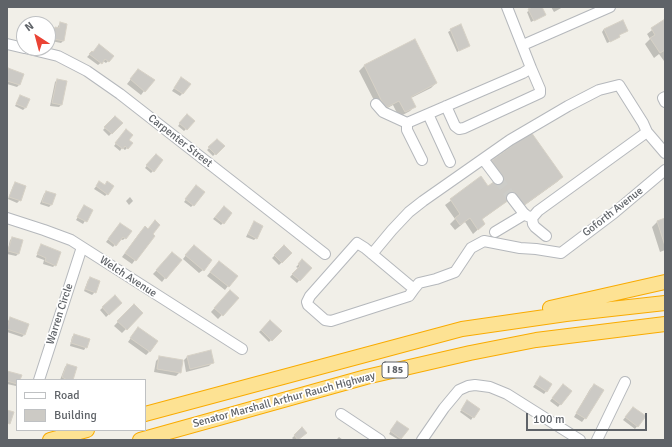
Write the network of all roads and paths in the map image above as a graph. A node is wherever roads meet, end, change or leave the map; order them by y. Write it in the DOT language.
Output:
graph roads {
  1 [pos="507,7"];
  2 [pos="610,7"];
  3 [pos="522,45"];
  4 [pos="56,56"];
  5 [pos="531,68"];
  6 [pos="665,97"];
  7 [pos="665,102"];
  8 [pos="376,104"];
  9 [pos="446,106"];
  10 [pos="428,114"];
  11 [pos="407,123"];
  12 [pos="647,132"];
  13 [pos="665,154"];
  14 [pos="483,159"];
  15 [pos="422,160"];
  16 [pos="450,162"];
  17 [pos="665,170"];
  18 [pos="498,179"];
  19 [pos="512,198"];
  20 [pos="528,216"];
  21 [pos="7,218"];
  22 [pos="495,232"];
  23 [pos="546,236"];
  24 [pos="82,247"];
  25 [pos="325,254"];
  26 [pos="372,254"];
  27 [pos="665,282"];
  28 [pos="414,289"];
  29 [pos="665,303"];
  30 [pos="662,326"];
  31 [pos="462,329"];
  32 [pos="242,349"];
  33 [pos="39,379"];
  34 [pos="625,382"];
  35 [pos="146,414"];
  36 [pos="341,414"];
  37 [pos="82,431"];
  38 [pos="50,440"];
  39 [pos="140,440"];
  40 [pos="380,440"];
  41 [pos="422,440"];
  42 [pos="580,440"];
  43 [pos="597,440"];
  1 -- 3 [label="street"];
  2 -- 3 [label="street"];
  3 -- 5 [label="street"];
  4 -- 25 [label="street, Carpenter Street"];
  5 -- 9 [label="street"];
  5 -- 9 [label="street"];
  6 -- 7 [label="street"];
  8 -- 11 [label="street"];
  9 -- 10 [label="street"];
  10 -- 11 [label="street"];
  10 -- 16 [label="street"];
  11 -- 15 [label="street"];
  12 -- 13 [label="street"];
  12 -- 14 [label="street"];
  12 -- 20 [label="street"];
  14 -- 18 [label="street"];
  14 -- 26 [label="street"];
  17 -- 28 [label="street, Goforth Avenue"];
  19 -- 20 [label="street"];
  20 -- 22 [label="street"];
  20 -- 23 [label="street"];
  21 -- 24 [label="street, Welch Avenue"];
  24 -- 32 [label="street, Welch Avenue"];
  24 -- 33 [label="street, Warren Circle"];
  26 -- 28 [label="street"];
  26 -- 28 [label="street"];
  27 -- 31 [label="highway"];
  29 -- 31 [label="highway, Senator Marshall Arthur Rauch Highway / I 85"];
  30 -- 39 [label="highway, Senator Marshall Arthur Rauch Highway / I 85"];
  31 -- 35 [label="highway, Senator Marshall Arthur Rauch Highway / I 85"];
  34 -- 43 [label="street"];
  36 -- 40 [label="street"];
  37 -- 38 [label="highway"];
  41 -- 42 [label="street"];
}
